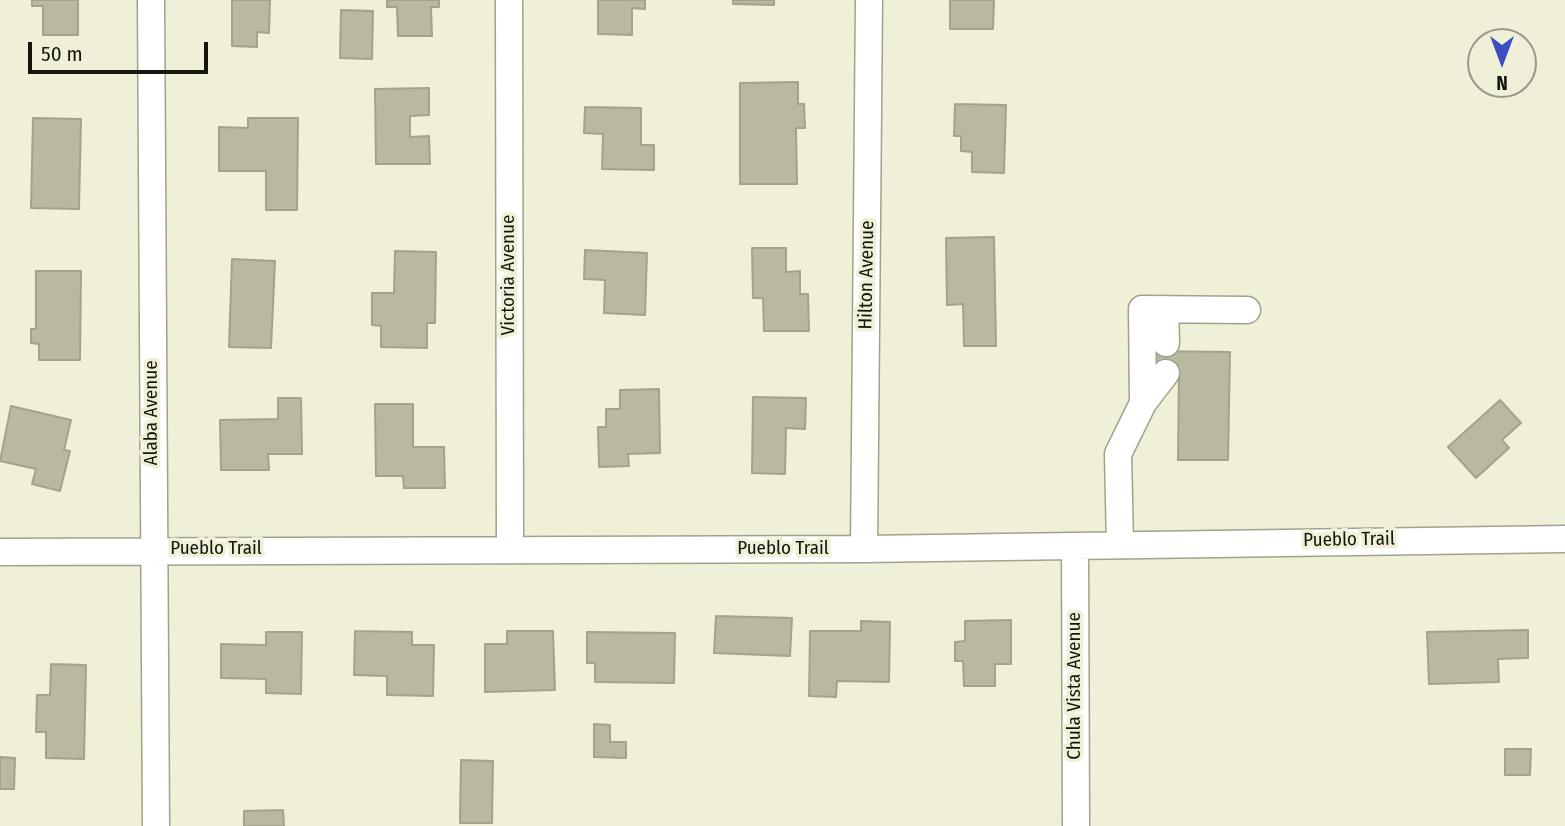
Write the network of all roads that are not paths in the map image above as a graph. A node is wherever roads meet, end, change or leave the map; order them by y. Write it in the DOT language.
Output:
graph roads {
  1 [pos="151,0"];
  2 [pos="509,0"];
  3 [pos="869,0"];
  4 [pos="1166,309"];
  5 [pos="1247,310"];
  6 [pos="1166,343"];
  7 [pos="1166,373"];
  8 [pos="1143,403"];
  9 [pos="1565,539"];
  10 [pos="1120,545"];
  11 [pos="1075,546"];
  12 [pos="153,549"];
  13 [pos="510,549"];
  14 [pos="864,549"];
  15 [pos="0,552"];
  16 [pos="156,826"];
  17 [pos="1076,826"];
  1 -- 12 [label="street, Alaba Avenue"];
  2 -- 13 [label="street, Victoria Avenue"];
  3 -- 14 [label="street, Hilton Avenue"];
  4 -- 5 [label="street"];
  4 -- 6 [label="street"];
  4 -- 8 [label="street"];
  7 -- 8 [label="street"];
  8 -- 10 [label="street"];
  9 -- 10 [label="street, Pueblo Trail"];
  10 -- 11 [label="street, Pueblo Trail"];
  11 -- 14 [label="street, Pueblo Trail"];
  11 -- 17 [label="street, Chula Vista Avenue"];
  12 -- 13 [label="street, Pueblo Trail"];
  12 -- 15 [label="street, Pueblo Trail"];
  12 -- 16 [label="street, Alaba Avenue"];
  13 -- 14 [label="street, Pueblo Trail"];
}
